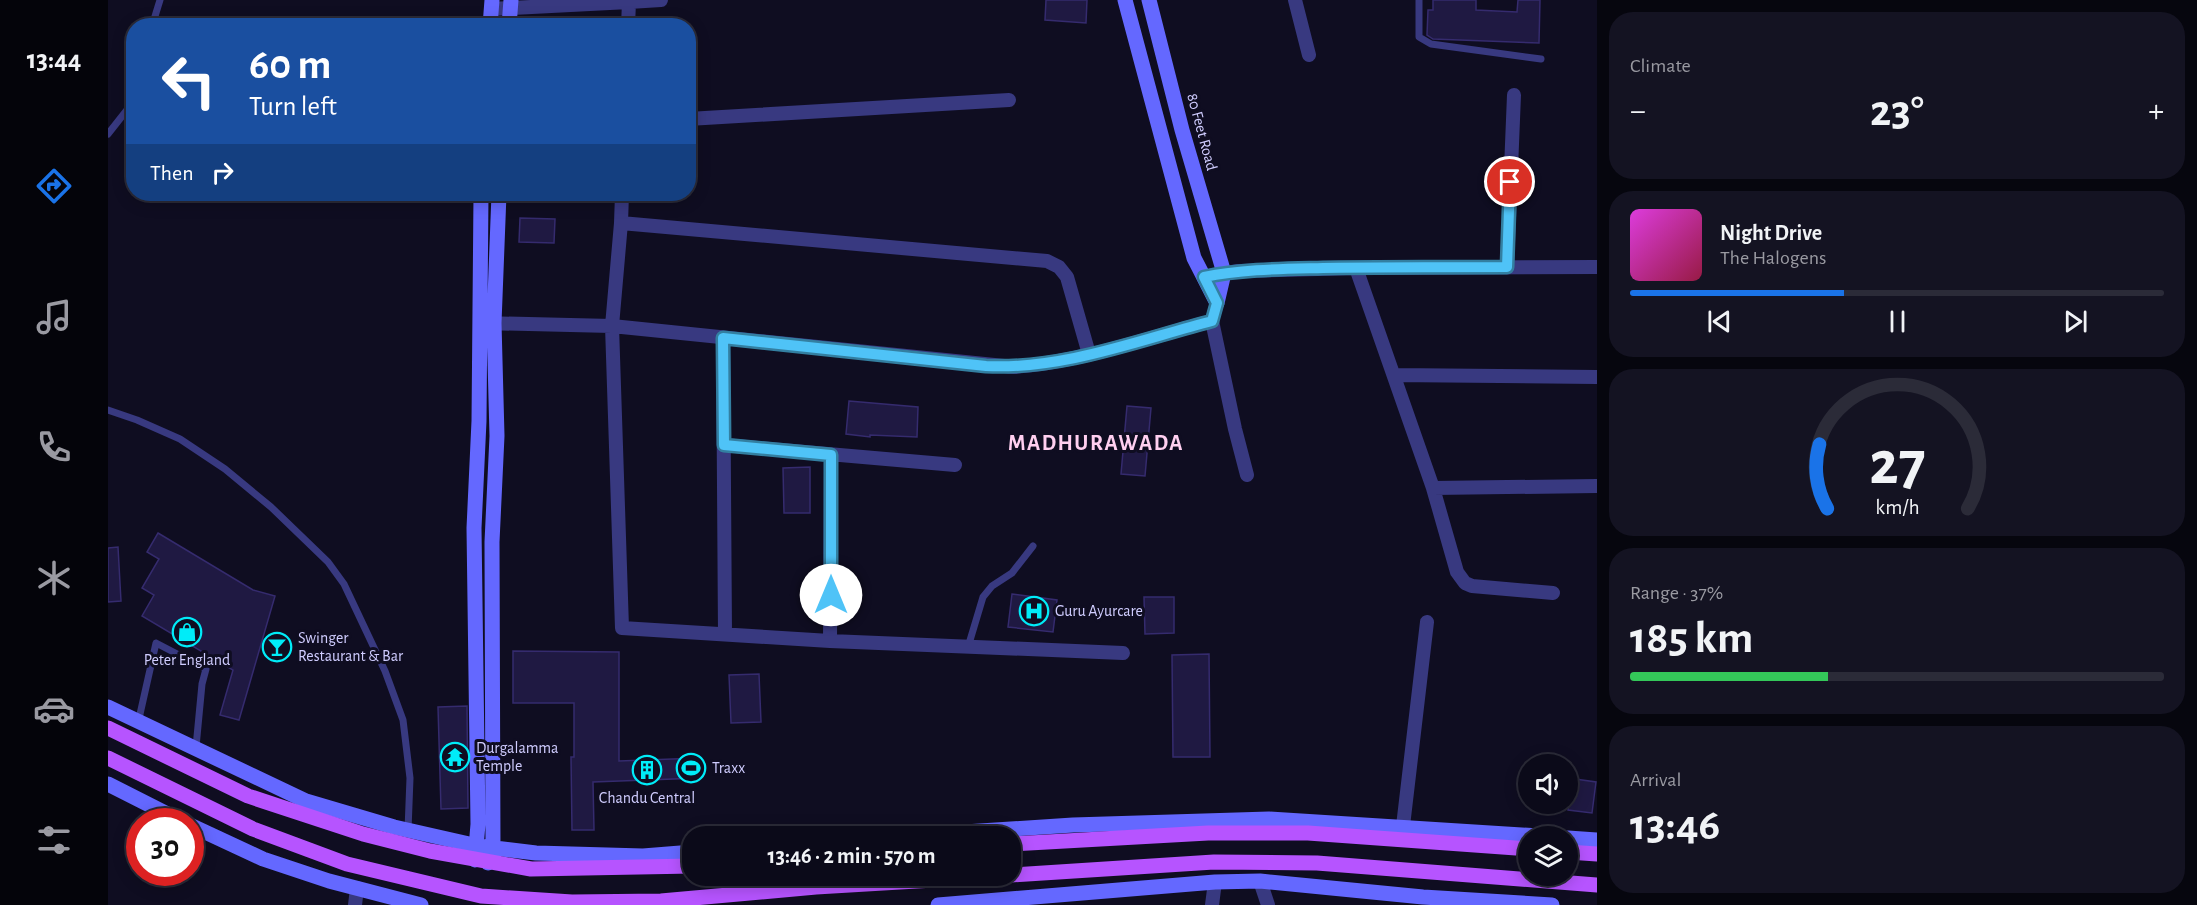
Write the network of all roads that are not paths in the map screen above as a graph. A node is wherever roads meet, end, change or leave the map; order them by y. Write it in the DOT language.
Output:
graph roads {
  1 [pos="160,0"];
  2 [pos="661,0"];
  3 [pos="1125,0"];
  4 [pos="1149,0"];
  5 [pos="1295,0"];
  6 [pos="1419,0"];
  7 [pos="629,2"];
  8 [pos="491,4"];
  9 [pos="511,4"];
  10 [pos="154,18"];
  11 [pos="628,18"];
  12 [pos="1309,55"];
  13 [pos="1541,59"];
  14 [pos="1514,95"];
  15 [pos="1009,100"];
  16 [pos="126,110"];
  17 [pos="696,119"];
  18 [pos="108,134"];
  19 [pos="481,201"];
  20 [pos="499,201"];
  21 [pos="622,201"];
  22 [pos="621,223"];
  23 [pos="1507,267"];
  24 [pos="1597,267"];
  25 [pos="1356,268"];
  26 [pos="1224,273"];
  27 [pos="1204,277"];
  28 [pos="1217,303"];
  29 [pos="1212,321"];
  30 [pos="478,323"];
  31 [pos="494,323"];
  32 [pos="612,326"];
  33 [pos="723,338"];
  34 [pos="1089,354"];
  35 [pos="1394,375"];
  36 [pos="1597,376"];
  37 [pos="108,410"];
  38 [pos="724,445"];
  39 [pos="831,455"];
  40 [pos="955,465"];
  41 [pos="1247,476"];
  42 [pos="1597,486"];
  43 [pos="1433,488"];
  44 [pos="1033,546"];
  45 [pos="1553,593"];
  46 [pos="1427,622"];
  47 [pos="725,634"];
  48 [pos="830,641"];
  49 [pos="968,647"];
  50 [pos="1123,653"];
  51 [pos="108,707"];
  52 [pos="138,723"];
  53 [pos="108,728"];
  54 [pos="196,749"];
  55 [pos="108,758"];
  56 [pos="108,784"];
  57 [pos="155,808"];
  58 [pos="1403,826"];
  59 [pos="1021,828"];
  60 [pos="408,830"];
  61 [pos="204,832"];
  62 [pos="1518,834"];
  63 [pos="1578,839"];
  64 [pos="1597,840"];
  65 [pos="1021,843"];
  66 [pos="1518,848"];
  67 [pos="682,853"];
  68 [pos="1578,853"];
  69 [pos="484,854"];
  70 [pos="1597,854"];
  71 [pos="682,866"];
  72 [pos="1021,874"];
  73 [pos="1260,881"];
  74 [pos="1215,882"];
  75 [pos="1597,885"];
  76 [pos="833,886"];
  77 [pos="357,888"];
  78 [pos="1490,903"];
  79 [pos="355,905"];
  80 [pos="421,905"];
  81 [pos="938,905"];
  82 [pos="1212,905"];
  83 [pos="1268,905"];
  84 [pos="1552,905"];
  1 -- 10 [label="lane"];
  2 -- 7 [label="street"];
  3 -- 27 [label="street"];
  4 -- 26 [label="street, 80 Feet Road"];
  5 -- 12 [label="street"];
  6 -- 13 [label="lane"];
  7 -- 9 [label="street"];
  7 -- 11 [label="street"];
  8 -- 9 [label="street"];
  14 -- 23 [label="street"];
  15 -- 17 [label="street"];
  16 -- 18 [label="lane"];
  19 -- 30 [label="street"];
  20 -- 31 [label="street"];
  21 -- 22 [label="street"];
  22 -- 32 [label="street"];
  22 -- 34 [label="street"];
  23 -- 24 [label="street"];
  23 -- 25 [label="street"];
  25 -- 26 [label="street"];
  25 -- 35 [label="street"];
  26 -- 27 [label="street"];
  26 -- 28 [label="street"];
  27 -- 28 [label="street"];
  28 -- 29 [label="street"];
  29 -- 34 [label="street"];
  29 -- 41 [label="street"];
  30 -- 31 [label="street"];
  30 -- 69 [label="street"];
  31 -- 32 [label="street"];
  31 -- 69 [label="street"];
  32 -- 33 [label="street"];
  32 -- 47 [label="street"];
  33 -- 34 [label="street"];
  33 -- 38 [label="street"];
  35 -- 36 [label="street"];
  35 -- 43 [label="street"];
  37 -- 60 [label="lane"];
  38 -- 39 [label="street"];
  38 -- 47 [label="street"];
  39 -- 40 [label="street"];
  39 -- 48 [label="street"];
  42 -- 43 [label="street"];
  43 -- 45 [label="street"];
  44 -- 49 [label="lane"];
  46 -- 58 [label="street"];
  47 -- 48 [label="street"];
  48 -- 49 [label="street"];
  49 -- 50 [label="street"];
  51 -- 52 [label="street"];
  52 -- 54 [label="street"];
  52 -- 54 [label="lane"];
  53 -- 69 [label="main road"];
  54 -- 60 [label="street"];
  55 -- 76 [label="main road"];
  56 -- 57 [label="street"];
  58 -- 59 [label="street"];
  58 -- 62 [label="street"];
  60 -- 69 [label="street"];
  61 -- 77 [label="street"];
  63 -- 64 [label="street"];
  65 -- 66 [label="main road"];
  67 -- 69 [label="street"];
  68 -- 70 [label="main road"];
  69 -- 71 [label="main road"];
  72 -- 75 [label="main road"];
  73 -- 74 [label="street"];
  73 -- 78 [label="street"];
  73 -- 83 [label="street"];
  74 -- 81 [label="street"];
  74 -- 82 [label="street"];
  77 -- 79 [label="street"];
  77 -- 80 [label="street"];
  78 -- 84 [label="street"];
}
